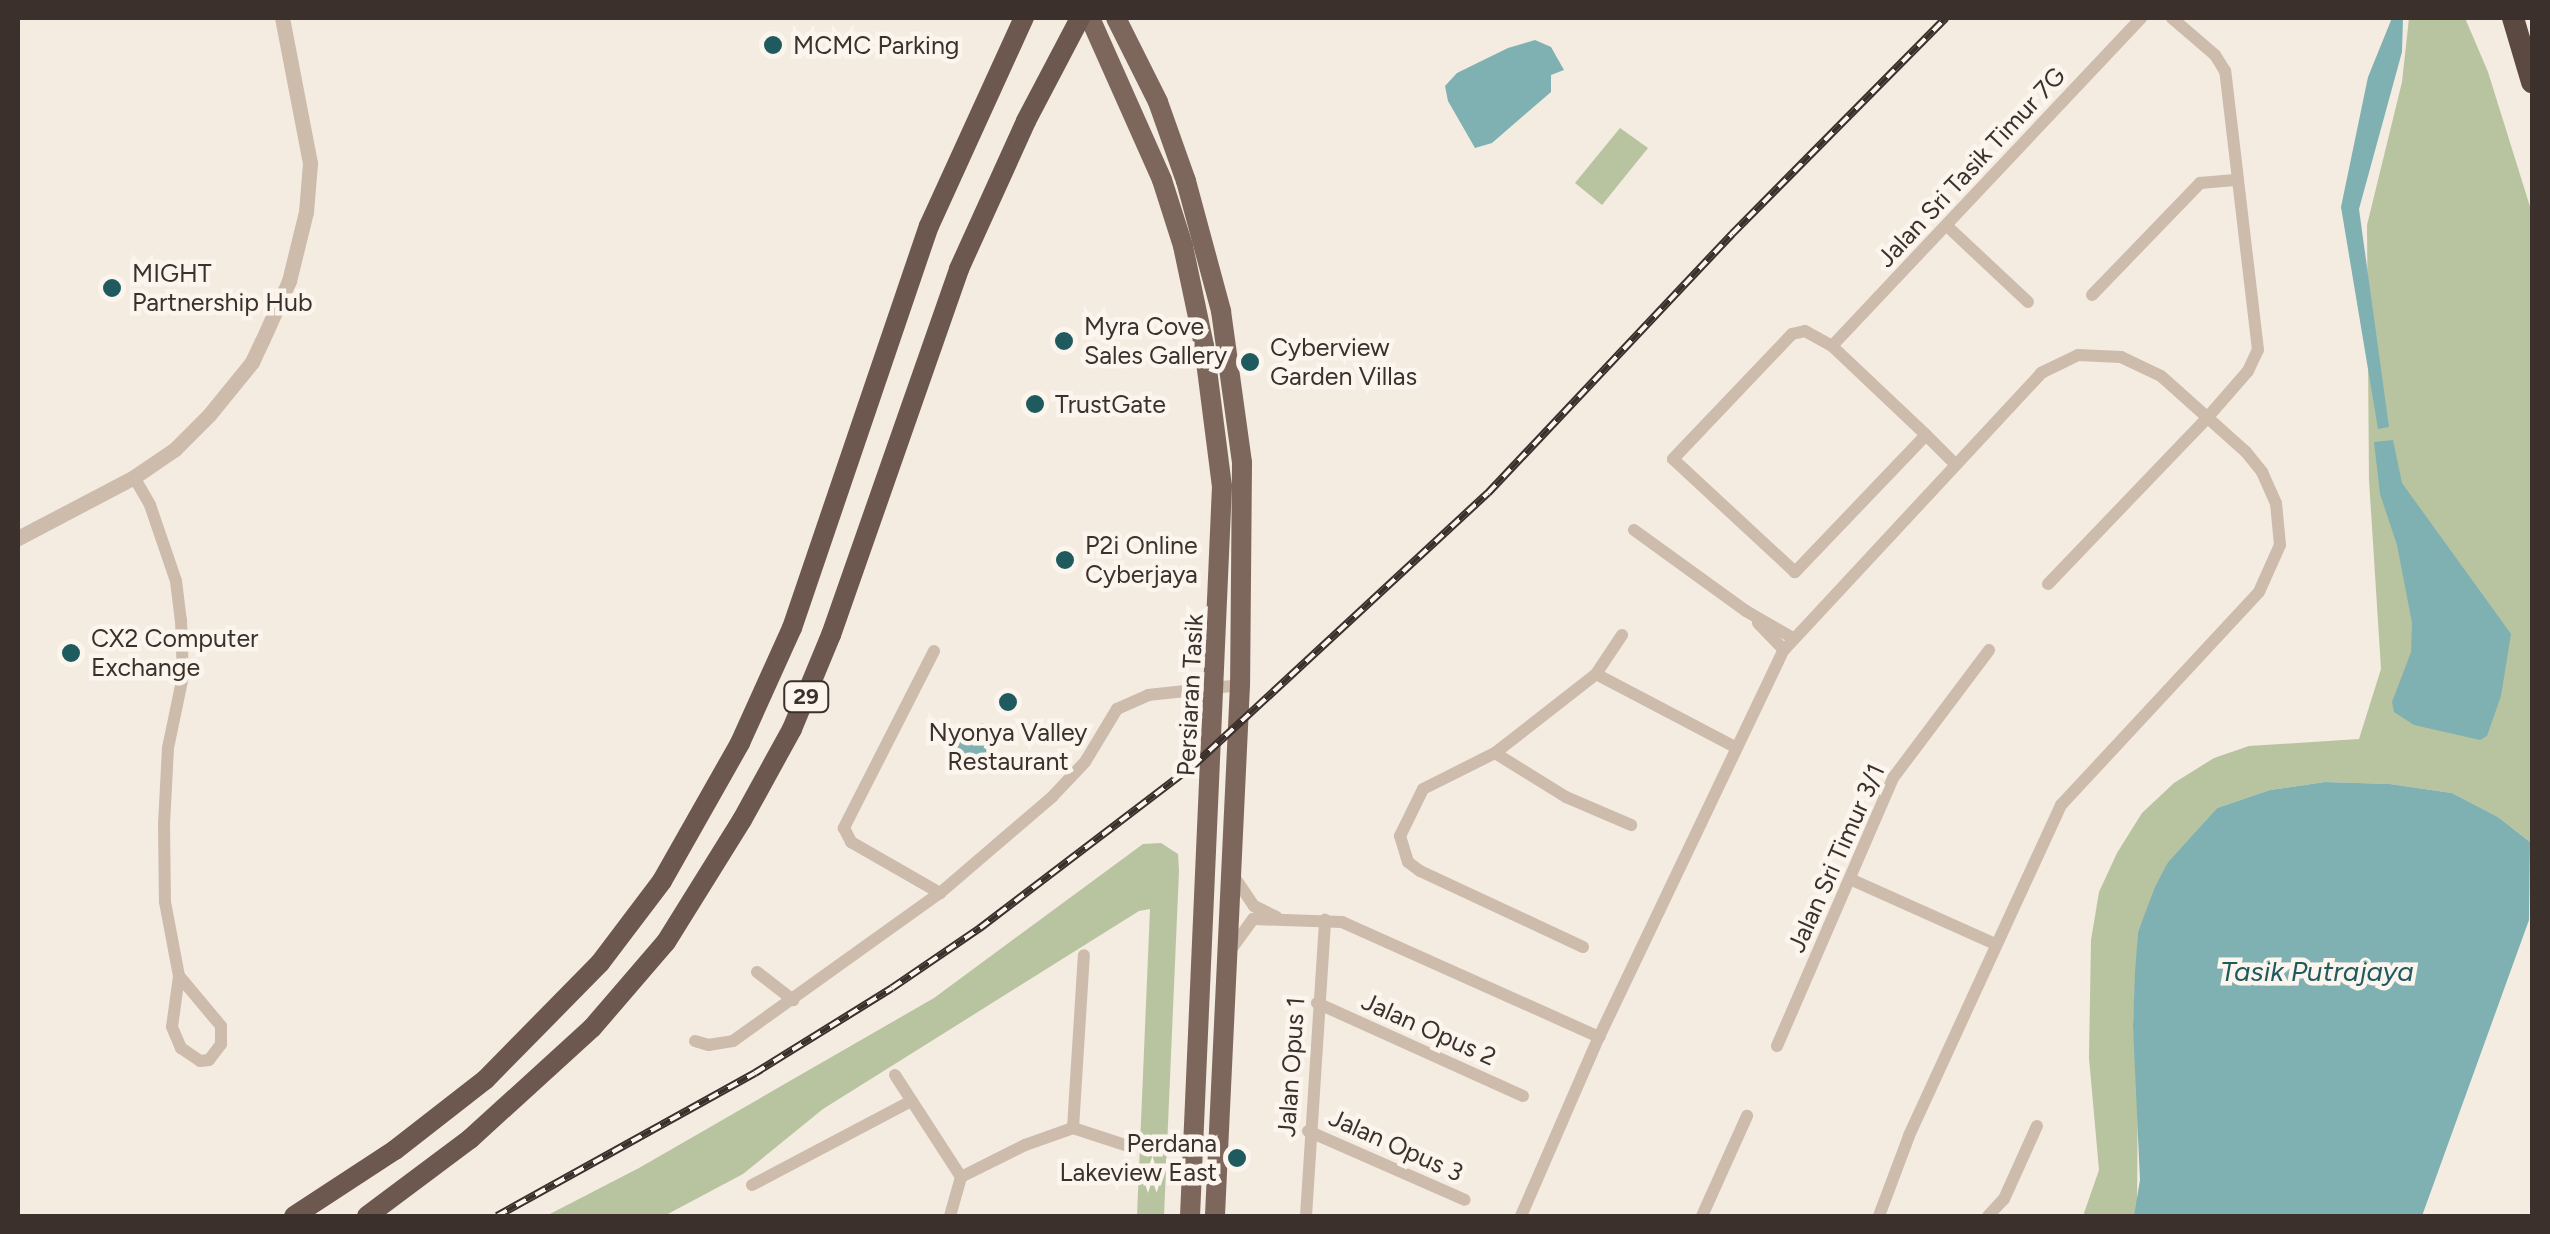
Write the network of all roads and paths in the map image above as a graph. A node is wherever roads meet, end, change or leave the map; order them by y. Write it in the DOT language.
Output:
graph roads {
  1 [pos="282,18"];
  2 [pos="1024,18"];
  3 [pos="1080,18"];
  4 [pos="1090,18"];
  5 [pos="1116,18"];
  6 [pos="2142,18"];
  7 [pos="2172,18"];
  8 [pos="2513,18"];
  9 [pos="2532,82"];
  10 [pos="2238,180"];
  11 [pos="1947,226"];
  12 [pos="2092,295"];
  13 [pos="2028,302"];
  14 [pos="1832,346"];
  15 [pos="2207,418"];
  16 [pos="1926,436"];
  17 [pos="1954,463"];
  18 [pos="134,477"];
  19 [pos="1634,530"];
  20 [pos="18,538"];
  21 [pos="2048,584"];
  22 [pos="1746,611"];
  23 [pos="1622,635"];
  24 [pos="1793,638"];
  25 [pos="1784,650"];
  26 [pos="1989,650"];
  27 [pos="934,651"];
  28 [pos="1596,674"];
  29 [pos="1240,685"];
  30 [pos="1216,686"];
  31 [pos="1735,747"];
  32 [pos="1495,754"];
  33 [pos="1631,825"];
  34 [pos="1229,866"];
  35 [pos="1850,879"];
  36 [pos="940,894"];
  37 [pos="1282,919"];
  38 [pos="1325,920"];
  39 [pos="1995,944"];
  40 [pos="1583,947"];
  41 [pos="1084,955"];
  42 [pos="1226,962"];
  43 [pos="757,972"];
  44 [pos="180,976"];
  45 [pos="793,1000"];
  46 [pos="1317,1003"];
  47 [pos="1599,1037"];
  48 [pos="695,1041"];
  49 [pos="1777,1046"];
  50 [pos="895,1075"];
  51 [pos="1523,1096"];
  52 [pos="911,1101"];
  53 [pos="1747,1116"];
  54 [pos="2037,1126"];
  55 [pos="1073,1128"];
  56 [pos="1308,1131"];
  57 [pos="1128,1146"];
  58 [pos="961,1178"];
  59 [pos="752,1185"];
  60 [pos="1465,1200"];
  61 [pos="294,1216"];
  62 [pos="367,1216"];
  63 [pos="950,1216"];
  64 [pos="1190,1216"];
  65 [pos="1215,1216"];
  66 [pos="1306,1216"];
  67 [pos="1521,1216"];
  68 [pos="1702,1216"];
  69 [pos="1878,1216"];
  70 [pos="1988,1216"];
  1 -- 18 [label="street"];
  2 -- 61 [label="highway, 29"];
  3 -- 62 [label="highway, 29"];
  4 -- 30 [label="main road, Persiaran Tasik"];
  5 -- 29 [label="main road, Persiaran Tasik"];
  6 -- 11 [label="street, Jalan Sri Tasik Timur 7G"];
  7 -- 10 [label="street"];
  8 -- 9 [label="highway"];
  10 -- 12 [label="street"];
  10 -- 15 [label="street"];
  11 -- 13 [label="street"];
  11 -- 14 [label="street, Jalan Sri Tasik Timur 7G"];
  14 -- 16 [label="street"];
  14 -- 16 [label="street"];
  15 -- 17 [label="street"];
  15 -- 21 [label="street"];
  15 -- 39 [label="street"];
  16 -- 17 [label="street"];
  17 -- 24 [label="street"];
  18 -- 20 [label="street"];
  18 -- 44 [label="street"];
  19 -- 22 [label="street"];
  22 -- 24 [label="street"];
  22 -- 25 [label="street"];
  23 -- 28 [label="street"];
  24 -- 25 [label="street"];
  25 -- 31 [label="street"];
  26 -- 35 [label="street, Jalan Sri Timur 3/1"];
  27 -- 36 [label="street"];
  28 -- 31 [label="street"];
  28 -- 32 [label="street"];
  29 -- 30 [label="street"];
  29 -- 34 [label="main road, Persiaran Tasik"];
  30 -- 36 [label="street"];
  30 -- 64 [label="main road, Persiaran Tasik"];
  31 -- 47 [label="street"];
  32 -- 33 [label="street"];
  32 -- 40 [label="street"];
  34 -- 37 [label="street"];
  34 -- 42 [label="main road, Persiaran Tasik"];
  35 -- 39 [label="street"];
  35 -- 49 [label="street, Jalan Sri Timur 3/1"];
  36 -- 45 [label="street"];
  37 -- 38 [label="street"];
  37 -- 42 [label="street"];
  38 -- 46 [label="street, Jalan Opus 1"];
  38 -- 47 [label="street"];
  39 -- 69 [label="street"];
  41 -- 55 [label="street"];
  42 -- 65 [label="main road, Persiaran Tasik"];
  43 -- 45 [label="street"];
  44 -- 44 [label="street"];
  45 -- 48 [label="street"];
  46 -- 51 [label="street, Jalan Opus 2"];
  46 -- 56 [label="street, Jalan Opus 1"];
  47 -- 67 [label="street"];
  50 -- 52 [label="street"];
  52 -- 58 [label="street"];
  52 -- 59 [label="street"];
  53 -- 68 [label="street"];
  54 -- 70 [label="street"];
  55 -- 57 [label="street"];
  55 -- 58 [label="street"];
  56 -- 60 [label="street, Jalan Opus 3"];
  56 -- 66 [label="street, Jalan Opus 1"];
  58 -- 63 [label="street"];
}
